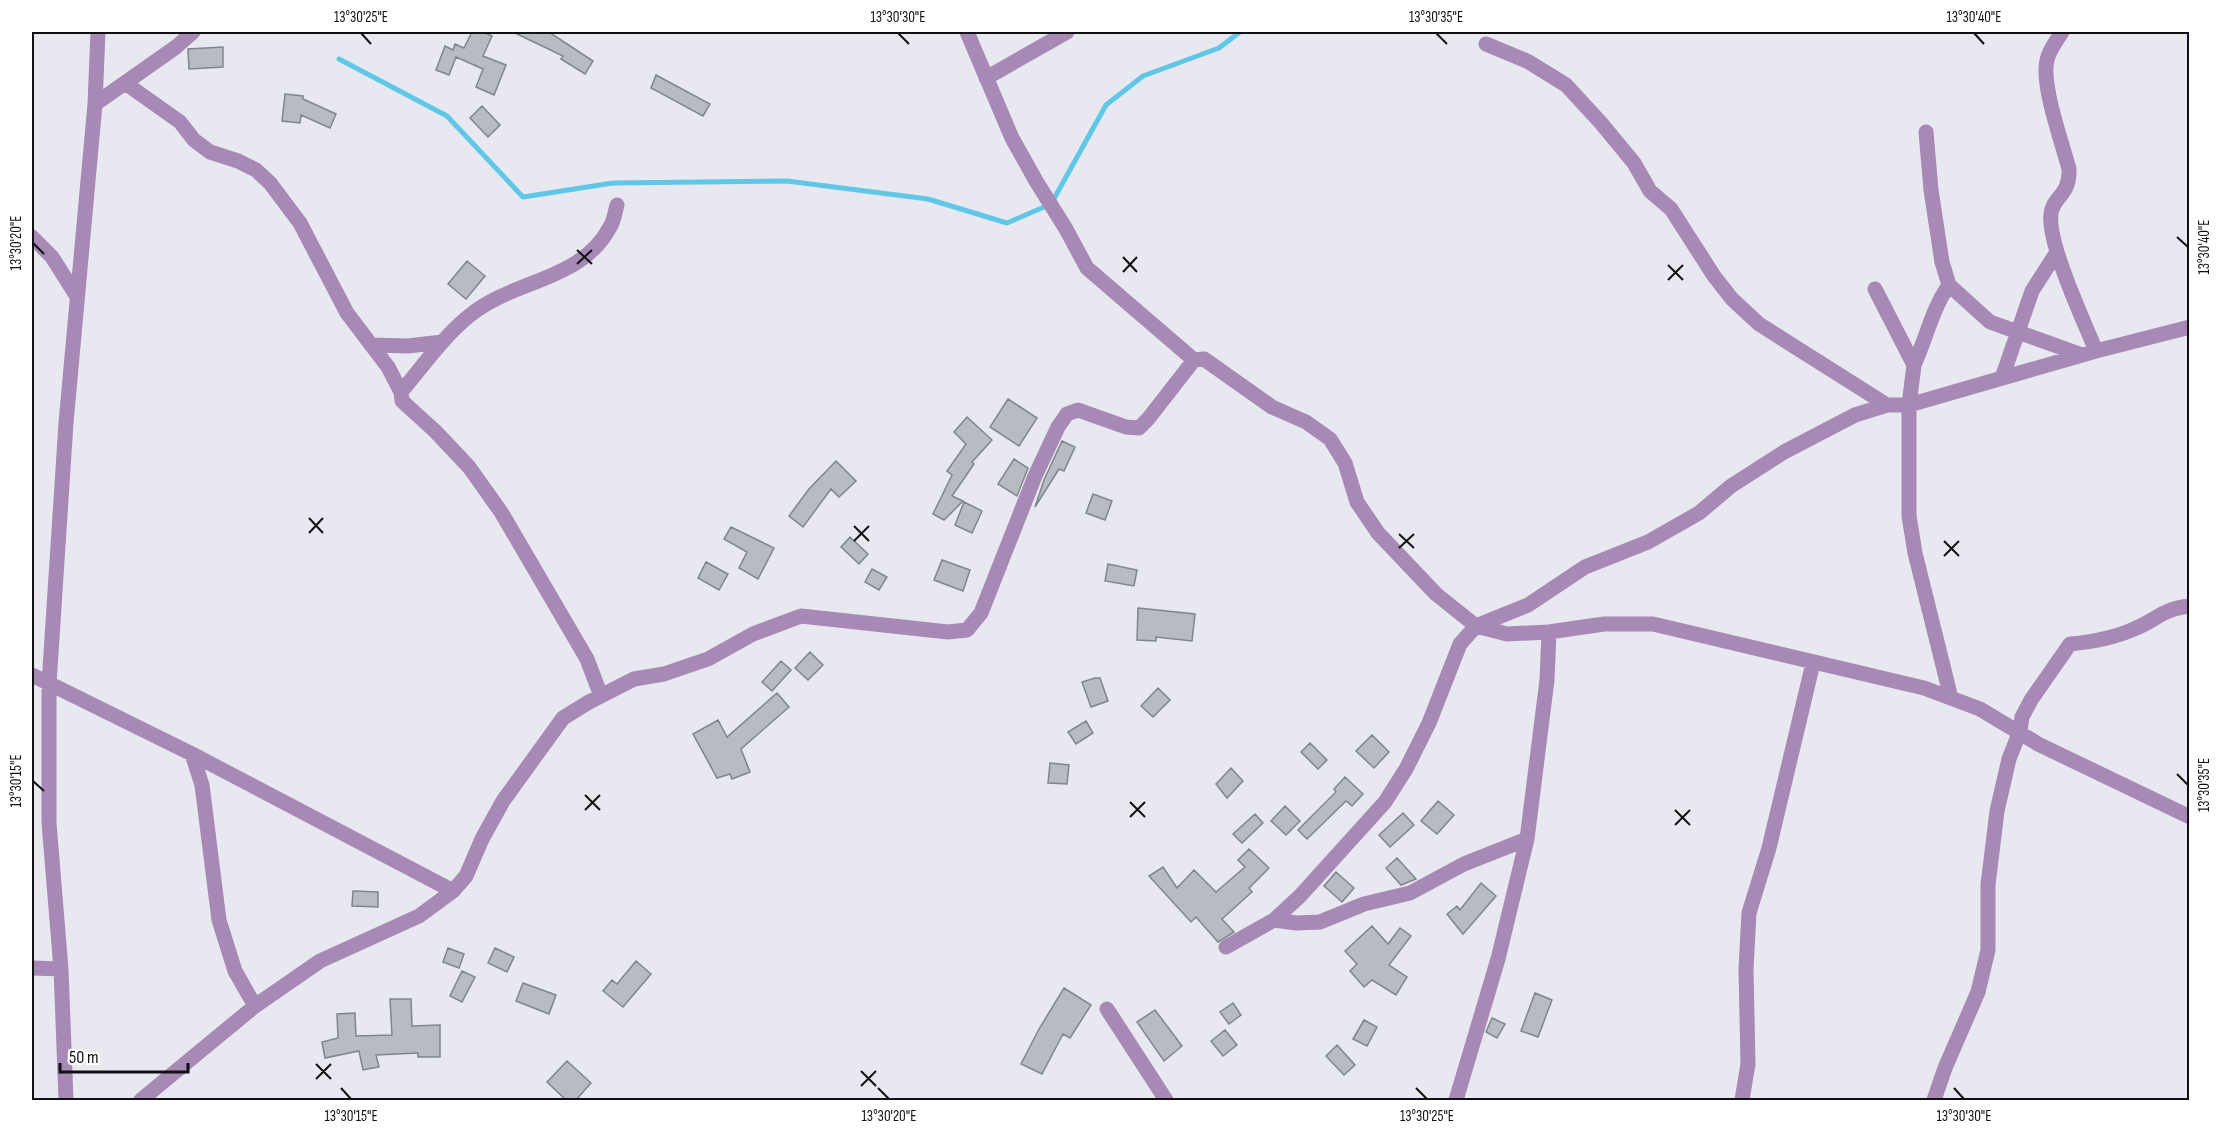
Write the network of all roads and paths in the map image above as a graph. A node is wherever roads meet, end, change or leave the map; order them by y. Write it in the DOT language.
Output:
graph roads {
  1 [pos="98,32"];
  2 [pos="193,32"];
  3 [pos="967,32"];
  4 [pos="1067,32"];
  5 [pos="2062,32"];
  6 [pos="1486,44"];
  7 [pos="986,78"];
  8 [pos="125,83"];
  9 [pos="95,104"];
  10 [pos="1926,132"];
  11 [pos="617,205"];
  12 [pos="32,237"];
  13 [pos="2057,252"];
  14 [pos="1949,285"];
  15 [pos="1875,289"];
  16 [pos="76,295"];
  17 [pos="2190,327"];
  18 [pos="2017,332"];
  19 [pos="442,342"];
  20 [pos="371,345"];
  21 [pos="2089,353"];
  22 [pos="1194,360"];
  23 [pos="1914,365"];
  24 [pos="2002,378"];
  25 [pos="401,392"];
  26 [pos="1887,405"];
  27 [pos="1909,405"];
  28 [pos="2190,606"];
  29 [pos="1476,626"];
  30 [pos="1549,632"];
  31 [pos="1812,663"];
  32 [pos="32,675"];
  33 [pos="49,684"];
  34 [pos="600,696"];
  35 [pos="1951,698"];
  36 [pos="2020,731"];
  37 [pos="192,754"];
  38 [pos="218,767"];
  39 [pos="202,785"];
  40 [pos="2190,817"];
  41 [pos="1527,839"];
  42 [pos="453,891"];
  43 [pos="1274,920"];
  44 [pos="1226,947"];
  45 [pos="32,968"];
  46 [pos="61,969"];
  47 [pos="255,1006"];
  48 [pos="1107,1009"];
  49 [pos="66,1101"];
  50 [pos="141,1101"];
  51 [pos="1166,1101"];
  52 [pos="1456,1101"];
  53 [pos="1742,1101"];
  54 [pos="1934,1101"];
  1 -- 9 [label="street"];
  2 -- 8 [label="street"];
  3 -- 7 [label="street"];
  4 -- 7 [label="street"];
  5 -- 13 [label="street"];
  6 -- 26 [label="street"];
  7 -- 22 [label="street"];
  8 -- 9 [label="street"];
  8 -- 20 [label="street"];
  9 -- 16 [label="street"];
  10 -- 14 [label="street"];
  11 -- 19 [label="street"];
  12 -- 16 [label="street"];
  13 -- 18 [label="street"];
  13 -- 21 [label="street"];
  14 -- 18 [label="street"];
  14 -- 23 [label="street"];
  15 -- 23 [label="street"];
  16 -- 33 [label="street"];
  17 -- 21 [label="street"];
  18 -- 21 [label="street"];
  18 -- 24 [label="street"];
  19 -- 20 [label="street"];
  19 -- 25 [label="street"];
  20 -- 25 [label="street"];
  21 -- 24 [label="street"];
  22 -- 29 [label="street"];
  22 -- 34 [label="street"];
  23 -- 27 [label="street"];
  24 -- 27 [label="street"];
  25 -- 34 [label="street"];
  26 -- 27 [label="street"];
  26 -- 29 [label="street"];
  27 -- 35 [label="street"];
  28 -- 36 [label="street"];
  29 -- 30 [label="street"];
  29 -- 43 [label="street"];
  30 -- 31 [label="street"];
  30 -- 41 [label="street"];
  31 -- 35 [label="street"];
  31 -- 53 [label="street"];
  32 -- 33 [label="street"];
  33 -- 37 [label="street"];
  33 -- 46 [label="street"];
  34 -- 42 [label="street"];
  35 -- 36 [label="street"];
  36 -- 40 [label="street"];
  36 -- 54 [label="street"];
  37 -- 38 [label="street"];
  37 -- 39 [label="street"];
  38 -- 39 [label="street"];
  38 -- 42 [label="street"];
  39 -- 47 [label="street"];
  41 -- 43 [label="street"];
  41 -- 52 [label="street"];
  42 -- 47 [label="street"];
  43 -- 44 [label="street"];
  45 -- 46 [label="street"];
  46 -- 49 [label="street"];
  47 -- 50 [label="street"];
  48 -- 51 [label="street"];
}
